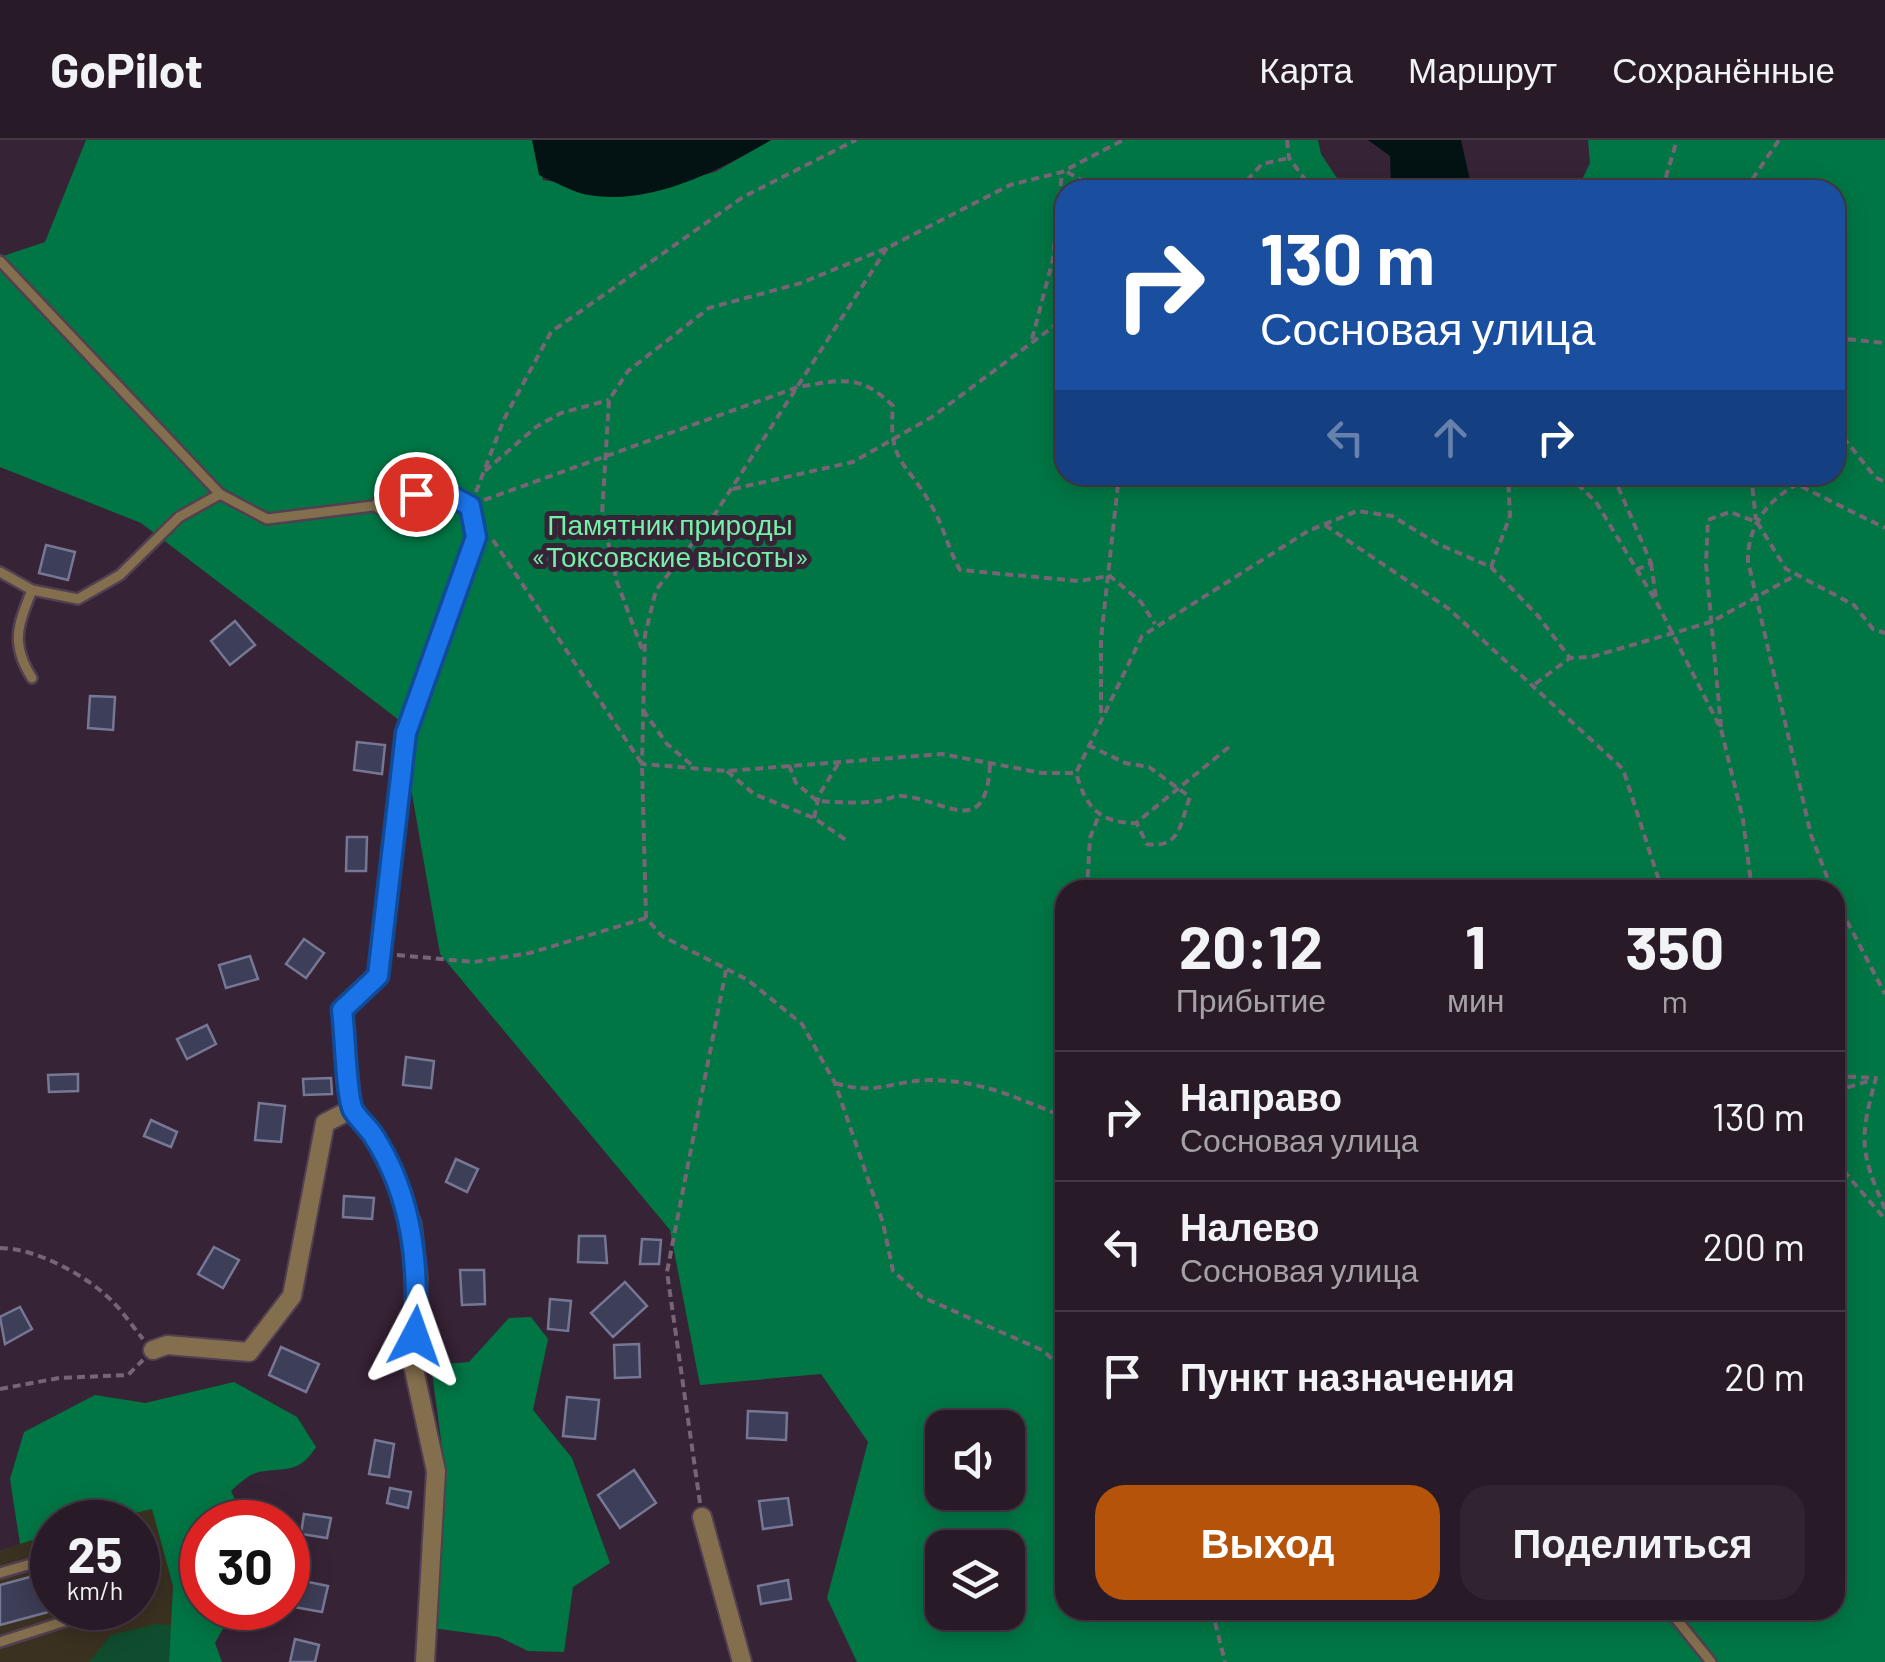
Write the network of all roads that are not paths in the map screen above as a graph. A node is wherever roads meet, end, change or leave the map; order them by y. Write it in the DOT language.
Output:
graph roads {
  1 [pos="0,261"];
  2 [pos="220,494"];
  3 [pos="381,505"];
  4 [pos="0,572"];
  5 [pos="32,590"];
  6 [pos="32,678"];
  7 [pos="352,1108"];
  8 [pos="153,1350"];
  9 [pos="702,1517"];
  10 [pos="30,1564"];
  11 [pos="0,1573"];
  12 [pos="1677,1620"];
  13 [pos="37,1630"];
  14 [pos="0,1642"];
  15 [pos="425,1662"];
  16 [pos="742,1662"];
  17 [pos="1711,1662"];
  1 -- 2 [label="lane"];
  2 -- 3 [label="lane"];
  2 -- 5 [label="lane"];
  3 -- 7 [label="street"];
  4 -- 5 [label="lane"];
  5 -- 6 [label="lane"];
  7 -- 8 [label="street"];
  7 -- 15 [label="street"];
  9 -- 16 [label="street"];
  10 -- 11 [label="lane"];
  12 -- 17 [label="lane"];
  13 -- 14 [label="lane"];
}
